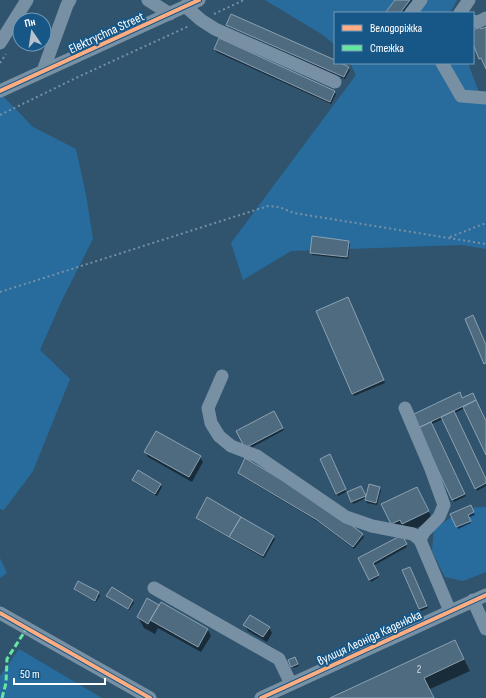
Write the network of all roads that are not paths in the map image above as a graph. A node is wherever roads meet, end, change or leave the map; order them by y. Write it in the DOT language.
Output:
graph roads {
  1 [pos="27,0"];
  2 [pos="70,0"];
  3 [pos="148,0"];
  4 [pos="199,0"];
  5 [pos="421,0"];
  6 [pos="185,6"];
  7 [pos="412,12"];
  8 [pos="170,14"];
  9 [pos="486,18"];
  10 [pos="474,22"];
  11 [pos="0,43"];
  12 [pos="443,64"];
  13 [pos="43,71"];
  14 [pos="335,82"];
  15 [pos="0,91"];
  16 [pos="486,98"];
  17 [pos="222,376"];
  18 [pos="405,408"];
  19 [pos="420,540"];
  20 [pos="154,588"];
  21 [pos="486,595"];
  22 [pos="473,600"];
  23 [pos="450,611"];
  24 [pos="0,613"];
  25 [pos="486,628"];
  26 [pos="291,684"];
  27 [pos="150,698"];
  28 [pos="261,698"];
  1 -- 11 [label="street"];
  2 -- 13 [label="street"];
  3 -- 8 [label="street"];
  4 -- 6 [label="street, Elektrychna Street"];
  5 -- 7 [label="street"];
  6 -- 8 [label="street, Elektrychna Street"];
  6 -- 14 [label="street"];
  8 -- 13 [label="street, Elektrychna Street"];
  9 -- 10 [label="street"];
  12 -- 16 [label="street"];
  13 -- 15 [label="street, Elektrychna Street"];
  17 -- 19 [label="street"];
  18 -- 19 [label="street"];
  19 -- 23 [label="street"];
  20 -- 26 [label="street"];
  21 -- 22 [label="street, вулиця Леоніда Каденюка"];
  22 -- 23 [label="street, вулиця Леоніда Каденюка"];
  22 -- 25 [label="street"];
  23 -- 26 [label="street, вулиця Леоніда Каденюка"];
  24 -- 27 [label="street"];
  26 -- 28 [label="street, вулиця Леоніда Каденюка"];
}
